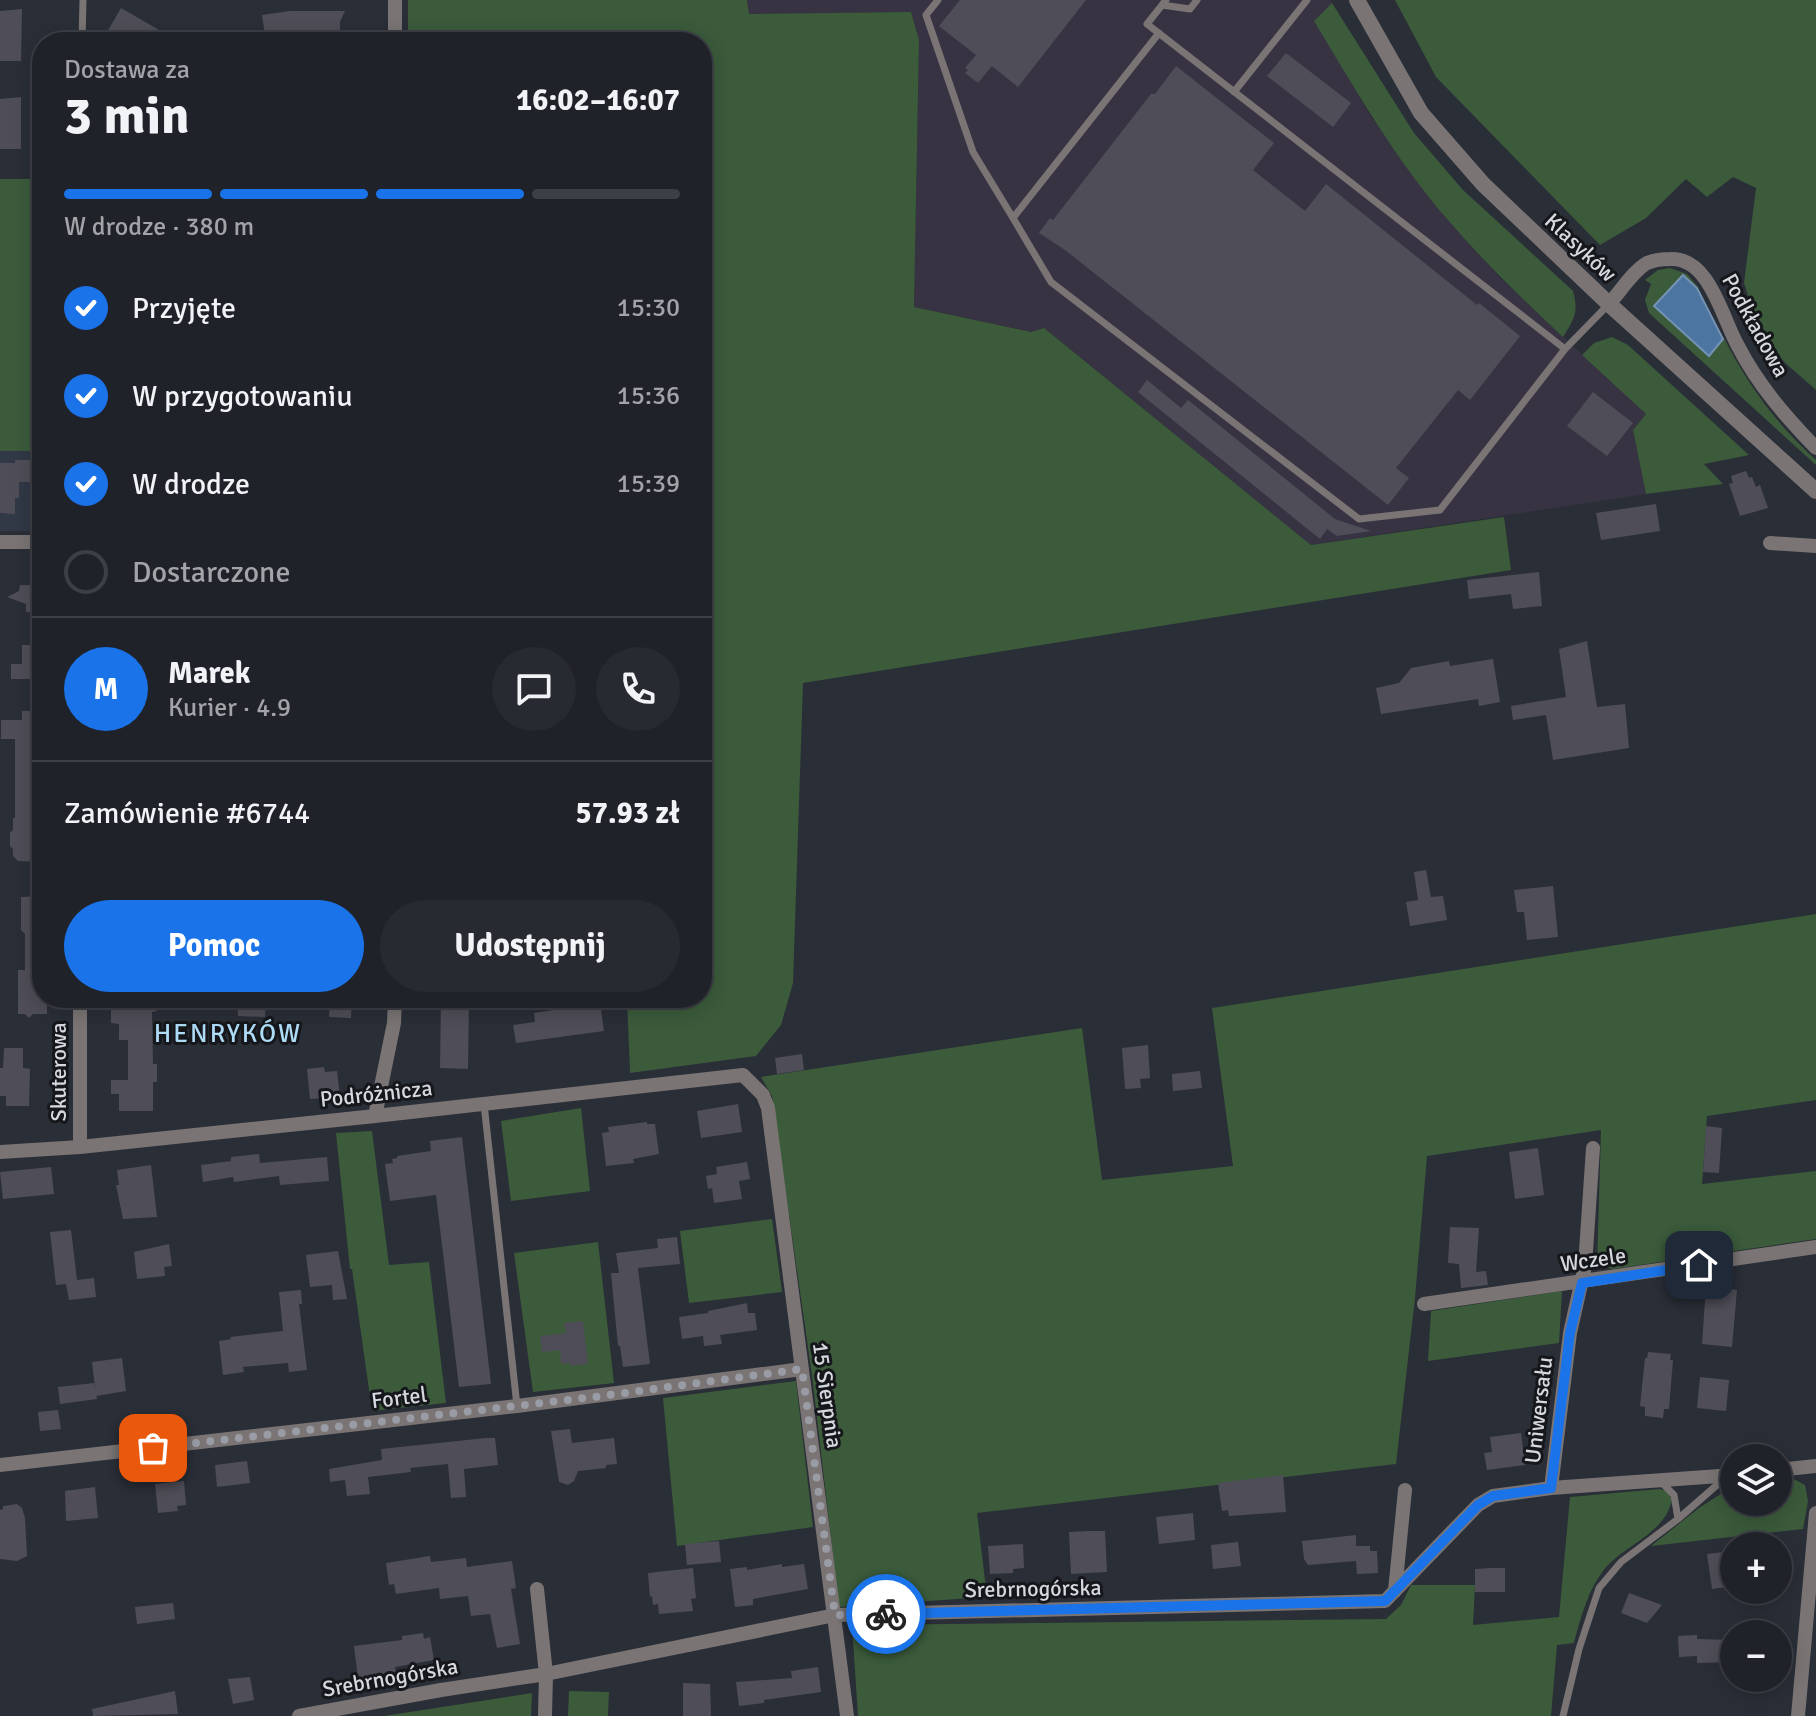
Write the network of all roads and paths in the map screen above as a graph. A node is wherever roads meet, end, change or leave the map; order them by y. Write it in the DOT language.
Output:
graph roads {
  1 [pos="83,0"];
  2 [pos="395,0"];
  3 [pos="938,0"];
  4 [pos="1197,0"];
  5 [pos="1307,0"];
  6 [pos="1357,0"];
  7 [pos="1164,2"];
  8 [pos="82,32"];
  9 [pos="395,32"];
  10 [pos="1159,33"];
  11 [pos="1234,92"];
  12 [pos="1013,218"];
  13 [pos="1609,304"];
  14 [pos="1565,349"];
  15 [pos="1816,448"];
  16 [pos="1816,491"];
  17 [pos="0,542"];
  18 [pos="32,542"];
  19 [pos="1770,543"];
  20 [pos="1816,546"];
  21 [pos="80,1008"];
  22 [pos="395,1008"];
  23 [pos="754,1083"];
  24 [pos="484,1104"];
  25 [pos="375,1116"];
  26 [pos="80,1147"];
  27 [pos="1593,1148"];
  28 [pos="0,1152"];
  29 [pos="1816,1247"];
  30 [pos="1582,1283"];
  31 [pos="1424,1304"];
  32 [pos="802,1369"];
  33 [pos="517,1406"];
  34 [pos="0,1465"];
  35 [pos="1816,1466"];
  36 [pos="1792,1469"];
  37 [pos="1720,1477"];
  38 [pos="1660,1480"];
  39 [pos="1720,1485"];
  40 [pos="1551,1488"];
  41 [pos="1405,1490"];
  42 [pos="1816,1513"];
  43 [pos="1678,1519"];
  44 [pos="537,1589"];
  45 [pos="1395,1591"];
  46 [pos="835,1615"];
  47 [pos="546,1674"];
  48 [pos="299,1716"];
  49 [pos="545,1716"];
  50 [pos="847,1716"];
  51 [pos="1563,1716"];
  52 [pos="1798,1716"];
  1 -- 8 [label="lane"];
  2 -- 9 [label="street"];
  3 -- 12 [label="lane"];
  4 -- 7 [label="lane"];
  5 -- 11 [label="lane"];
  6 -- 13 [label="street, Klasyków"];
  7 -- 10 [label="lane"];
  10 -- 11 [label="lane"];
  10 -- 12 [label="lane"];
  11 -- 14 [label="lane"];
  12 -- 14 [label="lane"];
  13 -- 14 [label="lane"];
  13 -- 15 [label="street, Podkładowa"];
  13 -- 16 [label="street, Klasyków"];
  17 -- 18 [label="street"];
  19 -- 20 [label="street"];
  21 -- 26 [label="street, Skuterowa"];
  22 -- 25 [label="street"];
  23 -- 24 [label="street, Podróżnicza"];
  23 -- 32 [label="street, 15 Sierpnia"];
  24 -- 25 [label="street, Podróżnicza"];
  24 -- 33 [label="lane"];
  25 -- 26 [label="street, Podróżnicza"];
  26 -- 28 [label="street, Podróżnicza"];
  27 -- 30 [label="street, Uniwersału"];
  29 -- 30 [label="street, Wczele"];
  30 -- 31 [label="street, Wczele"];
  30 -- 40 [label="street, Uniwersału"];
  32 -- 33 [label="street, Fortel"];
  32 -- 46 [label="street, 15 Sierpnia"];
  33 -- 34 [label="street, Fortel"];
  35 -- 36 [label="street"];
  37 -- 38 [label="street, Srebrnogórska"];
  38 -- 40 [label="street, Srebrnogórska"];
  38 -- 43 [label="lane"];
  39 -- 43 [label="lane"];
  40 -- 45 [label="street, Srebrnogórska"];
  41 -- 45 [label="street"];
  42 -- 52 [label="street"];
  43 -- 51 [label="lane"];
  44 -- 47 [label="street"];
  45 -- 46 [label="street, Srebrnogórska"];
  46 -- 47 [label="street, Srebrnogórska"];
  46 -- 50 [label="street, 15 Sierpnia"];
  47 -- 48 [label="street, Srebrnogórska"];
  47 -- 49 [label="street"];
}
